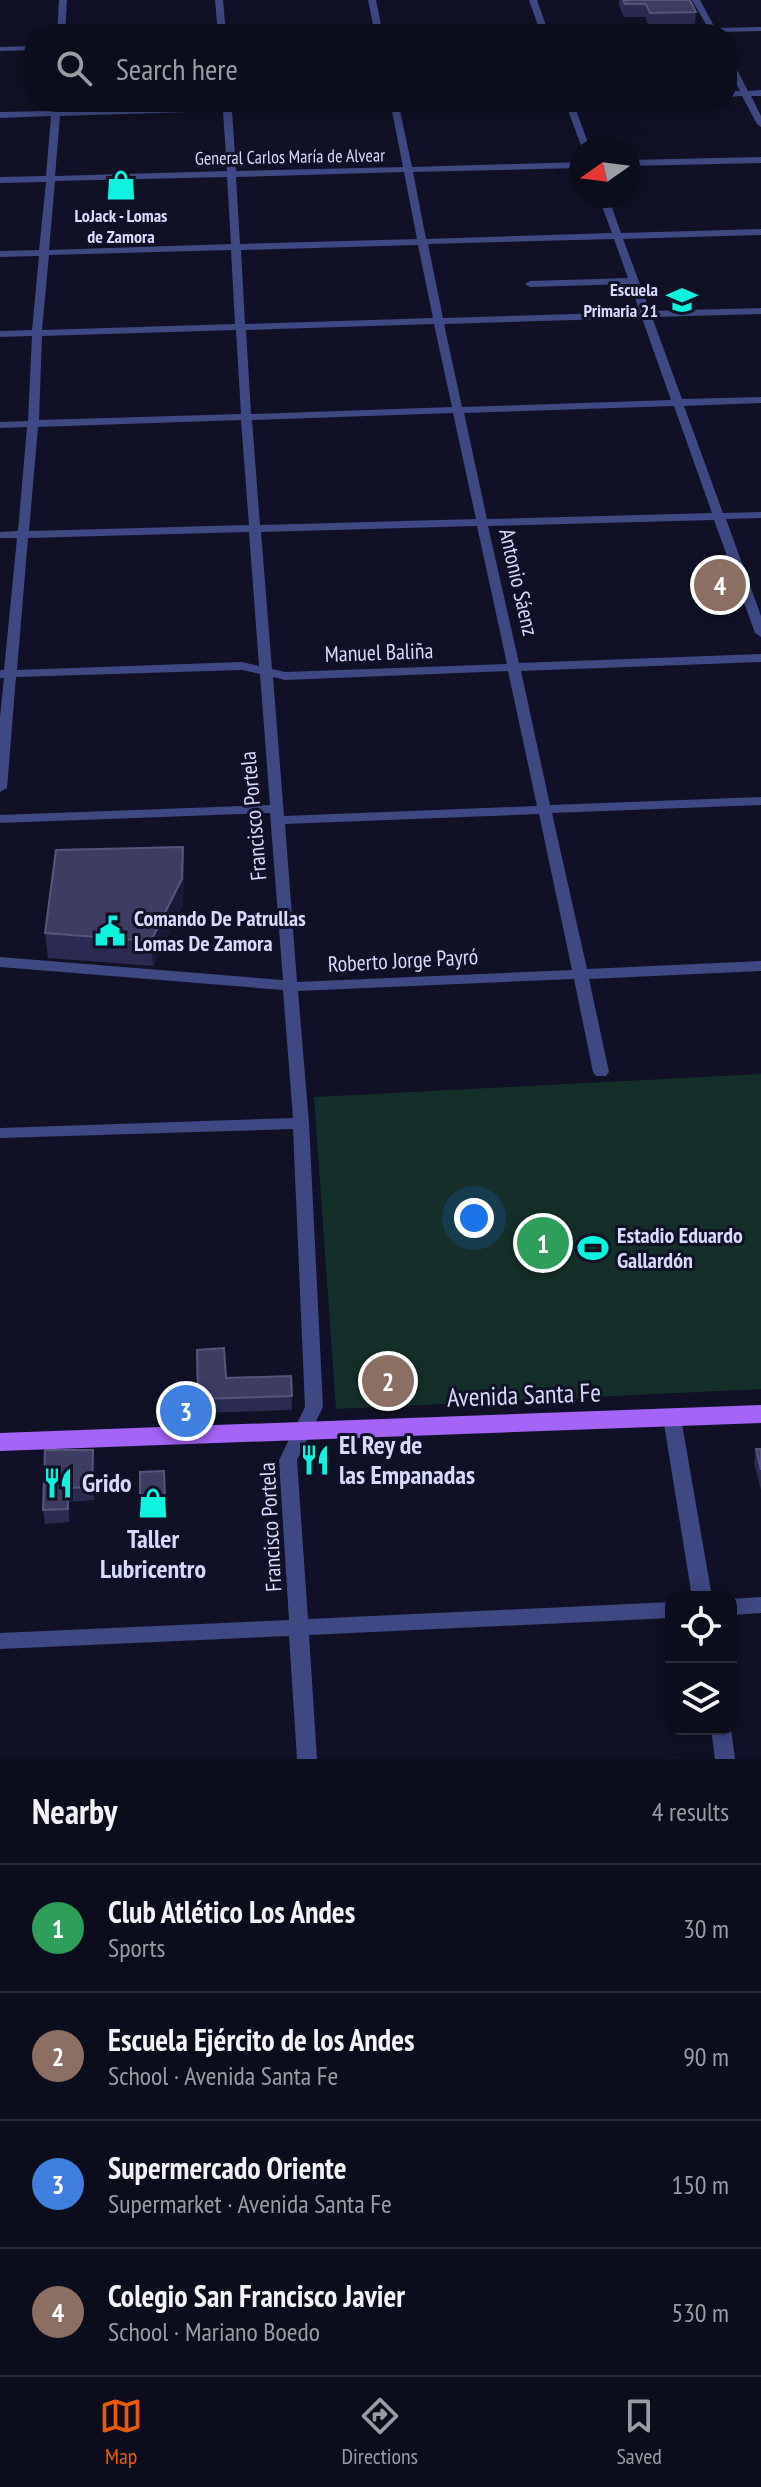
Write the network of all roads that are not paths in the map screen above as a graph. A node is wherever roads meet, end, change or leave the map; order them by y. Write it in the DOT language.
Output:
graph roads {
  1 [pos="63,0"];
  2 [pos="219,0"];
  3 [pos="372,0"];
  4 [pos="533,0"];
  5 [pos="696,0"];
  6 [pos="62,24"];
  7 [pos="221,24"];
  8 [pos="377,24"];
  9 [pos="541,24"];
  10 [pos="710,24"];
  11 [pos="761,29"];
  12 [pos="737,31"];
  13 [pos="24,48"];
  14 [pos="0,49"];
  15 [pos="737,77"];
  16 [pos="737,93"];
  17 [pos="745,93"];
  18 [pos="761,93"];
  19 [pos="24,112"];
  20 [pos="57,112"];
  21 [pos="227,112"];
  22 [pos="396,112"];
  23 [pos="573,112"];
  24 [pos="0,115"];
  25 [pos="761,124"];
  26 [pos="582,136"];
  27 [pos="761,160"];
  28 [pos="641,163"];
  29 [pos="569,165"];
  30 [pos="407,170"];
  31 [pos="231,174"];
  32 [pos="52,178"];
  33 [pos="0,180"];
  34 [pos="607,208"];
  35 [pos="761,232"];
  36 [pos="617,236"];
  37 [pos="423,242"];
  38 [pos="237,247"];
  39 [pos="46,253"];
  40 [pos="0,254"];
  41 [pos="633,281"];
  42 [pos="530,284"];
  43 [pos="761,311"];
  44 [pos="645,315"];
  45 [pos="439,321"];
  46 [pos="239,328"];
  47 [pos="37,333"];
  48 [pos="0,334"];
  49 [pos="761,400"];
  50 [pos="677,403"];
  51 [pos="457,410"];
  52 [pos="246,416"];
  53 [pos="33,424"];
  54 [pos="0,425"];
  55 [pos="761,515"];
  56 [pos="718,516"];
  57 [pos="481,522"];
  58 [pos="255,529"];
  59 [pos="0,535"];
  60 [pos="23,535"];
  61 [pos="761,633"];
  62 [pos="761,658"];
  63 [pos="515,667"];
  64 [pos="265,670"];
  65 [pos="5,673"];
  66 [pos="0,788"];
  67 [pos="761,801"];
  68 [pos="544,809"];
  69 [pos="276,815"];
  70 [pos="0,819"];
  71 [pos="0,962"];
  72 [pos="761,966"];
  73 [pos="581,974"];
  74 [pos="290,986"];
  75 [pos="601,1072"];
  76 [pos="301,1123"];
  77 [pos="0,1133"];
  78 [pos="761,1414"];
  79 [pos="672,1418"];
  80 [pos="306,1429"];
  81 [pos="0,1442"];
  82 [pos="701,1591"];
  83 [pos="761,1605"];
  84 [pos="737,1607"];
  85 [pos="665,1610"];
  86 [pos="299,1626"];
  87 [pos="0,1641"];
  88 [pos="722,1735"];
  89 [pos="307,1759"];
  90 [pos="725,1759"];
  1 -- 6 [label="street"];
  2 -- 7 [label="street"];
  3 -- 8 [label="street"];
  4 -- 9 [label="street"];
  5 -- 10 [label="street"];
  11 -- 12 [label="street"];
  13 -- 14 [label="street"];
  15 -- 17 [label="street"];
  16 -- 17 [label="street"];
  17 -- 18 [label="street"];
  17 -- 25 [label="street"];
  19 -- 24 [label="street"];
  20 -- 32 [label="street"];
  21 -- 31 [label="street, Francisco Portela"];
  22 -- 30 [label="street, Antonio Sáenz"];
  23 -- 26 [label="street"];
  27 -- 28 [label="street"];
  29 -- 30 [label="street, General Carlos María de Alvear"];
  30 -- 31 [label="street, General Carlos María de Alvear"];
  30 -- 37 [label="street, Antonio Sáenz"];
  31 -- 32 [label="street, General Carlos María de Alvear"];
  31 -- 38 [label="street, Francisco Portela"];
  32 -- 33 [label="street, General Carlos María de Alvear"];
  32 -- 39 [label="street"];
  34 -- 36 [label="street"];
  35 -- 36 [label="street"];
  36 -- 37 [label="street"];
  36 -- 41 [label="street"];
  37 -- 38 [label="street"];
  37 -- 45 [label="street, Antonio Sáenz"];
  38 -- 39 [label="street"];
  38 -- 46 [label="street, Francisco Portela"];
  39 -- 40 [label="street"];
  39 -- 47 [label="street"];
  41 -- 42 [label="street"];
  41 -- 44 [label="street"];
  43 -- 44 [label="street"];
  44 -- 45 [label="street"];
  44 -- 50 [label="street"];
  45 -- 46 [label="street"];
  45 -- 51 [label="street, Antonio Sáenz"];
  46 -- 47 [label="street"];
  46 -- 52 [label="street, Francisco Portela"];
  47 -- 48 [label="street"];
  47 -- 53 [label="street"];
  49 -- 50 [label="street"];
  50 -- 51 [label="street"];
  50 -- 56 [label="street"];
  51 -- 52 [label="street"];
  51 -- 57 [label="street, Antonio Sáenz"];
  52 -- 53 [label="street"];
  52 -- 58 [label="street, Francisco Portela"];
  53 -- 54 [label="street"];
  53 -- 60 [label="street"];
  55 -- 56 [label="street"];
  56 -- 57 [label="street"];
  56 -- 61 [label="street"];
  57 -- 58 [label="street"];
  57 -- 63 [label="street, Antonio Sáenz"];
  58 -- 60 [label="street"];
  58 -- 64 [label="street, Francisco Portela"];
  59 -- 60 [label="street"];
  60 -- 65 [label="street"];
  62 -- 63 [label="street, Manuel Baliña"];
  63 -- 64 [label="street, Manuel Baliña"];
  63 -- 68 [label="street, Antonio Sáenz"];
  64 -- 65 [label="street, Manuel Baliña"];
  64 -- 69 [label="street, Francisco Portela"];
  65 -- 66 [label="street"];
  67 -- 68 [label="street"];
  68 -- 69 [label="street"];
  68 -- 73 [label="street, Antonio Sáenz"];
  69 -- 70 [label="street"];
  69 -- 74 [label="street, Francisco Portela"];
  71 -- 74 [label="street, Roberto Jorge Payró"];
  72 -- 73 [label="street, Roberto Jorge Payró"];
  73 -- 74 [label="street, Roberto Jorge Payró"];
  73 -- 75 [label="street, Antonio Sáenz"];
  74 -- 76 [label="street, Francisco Portela"];
  76 -- 77 [label="street"];
  76 -- 80 [label="street, Francisco Portela"];
  78 -- 79 [label="main road, Avenida Santa Fe"];
  79 -- 80 [label="main road, Avenida Santa Fe"];
  79 -- 82 [label="street"];
  80 -- 81 [label="main road, Avenida Santa Fe"];
  80 -- 86 [label="street, Francisco Portela"];
  83 -- 84 [label="street"];
  85 -- 86 [label="street"];
  86 -- 87 [label="street"];
  86 -- 89 [label="street, Francisco Portela"];
  88 -- 90 [label="street"];
}
